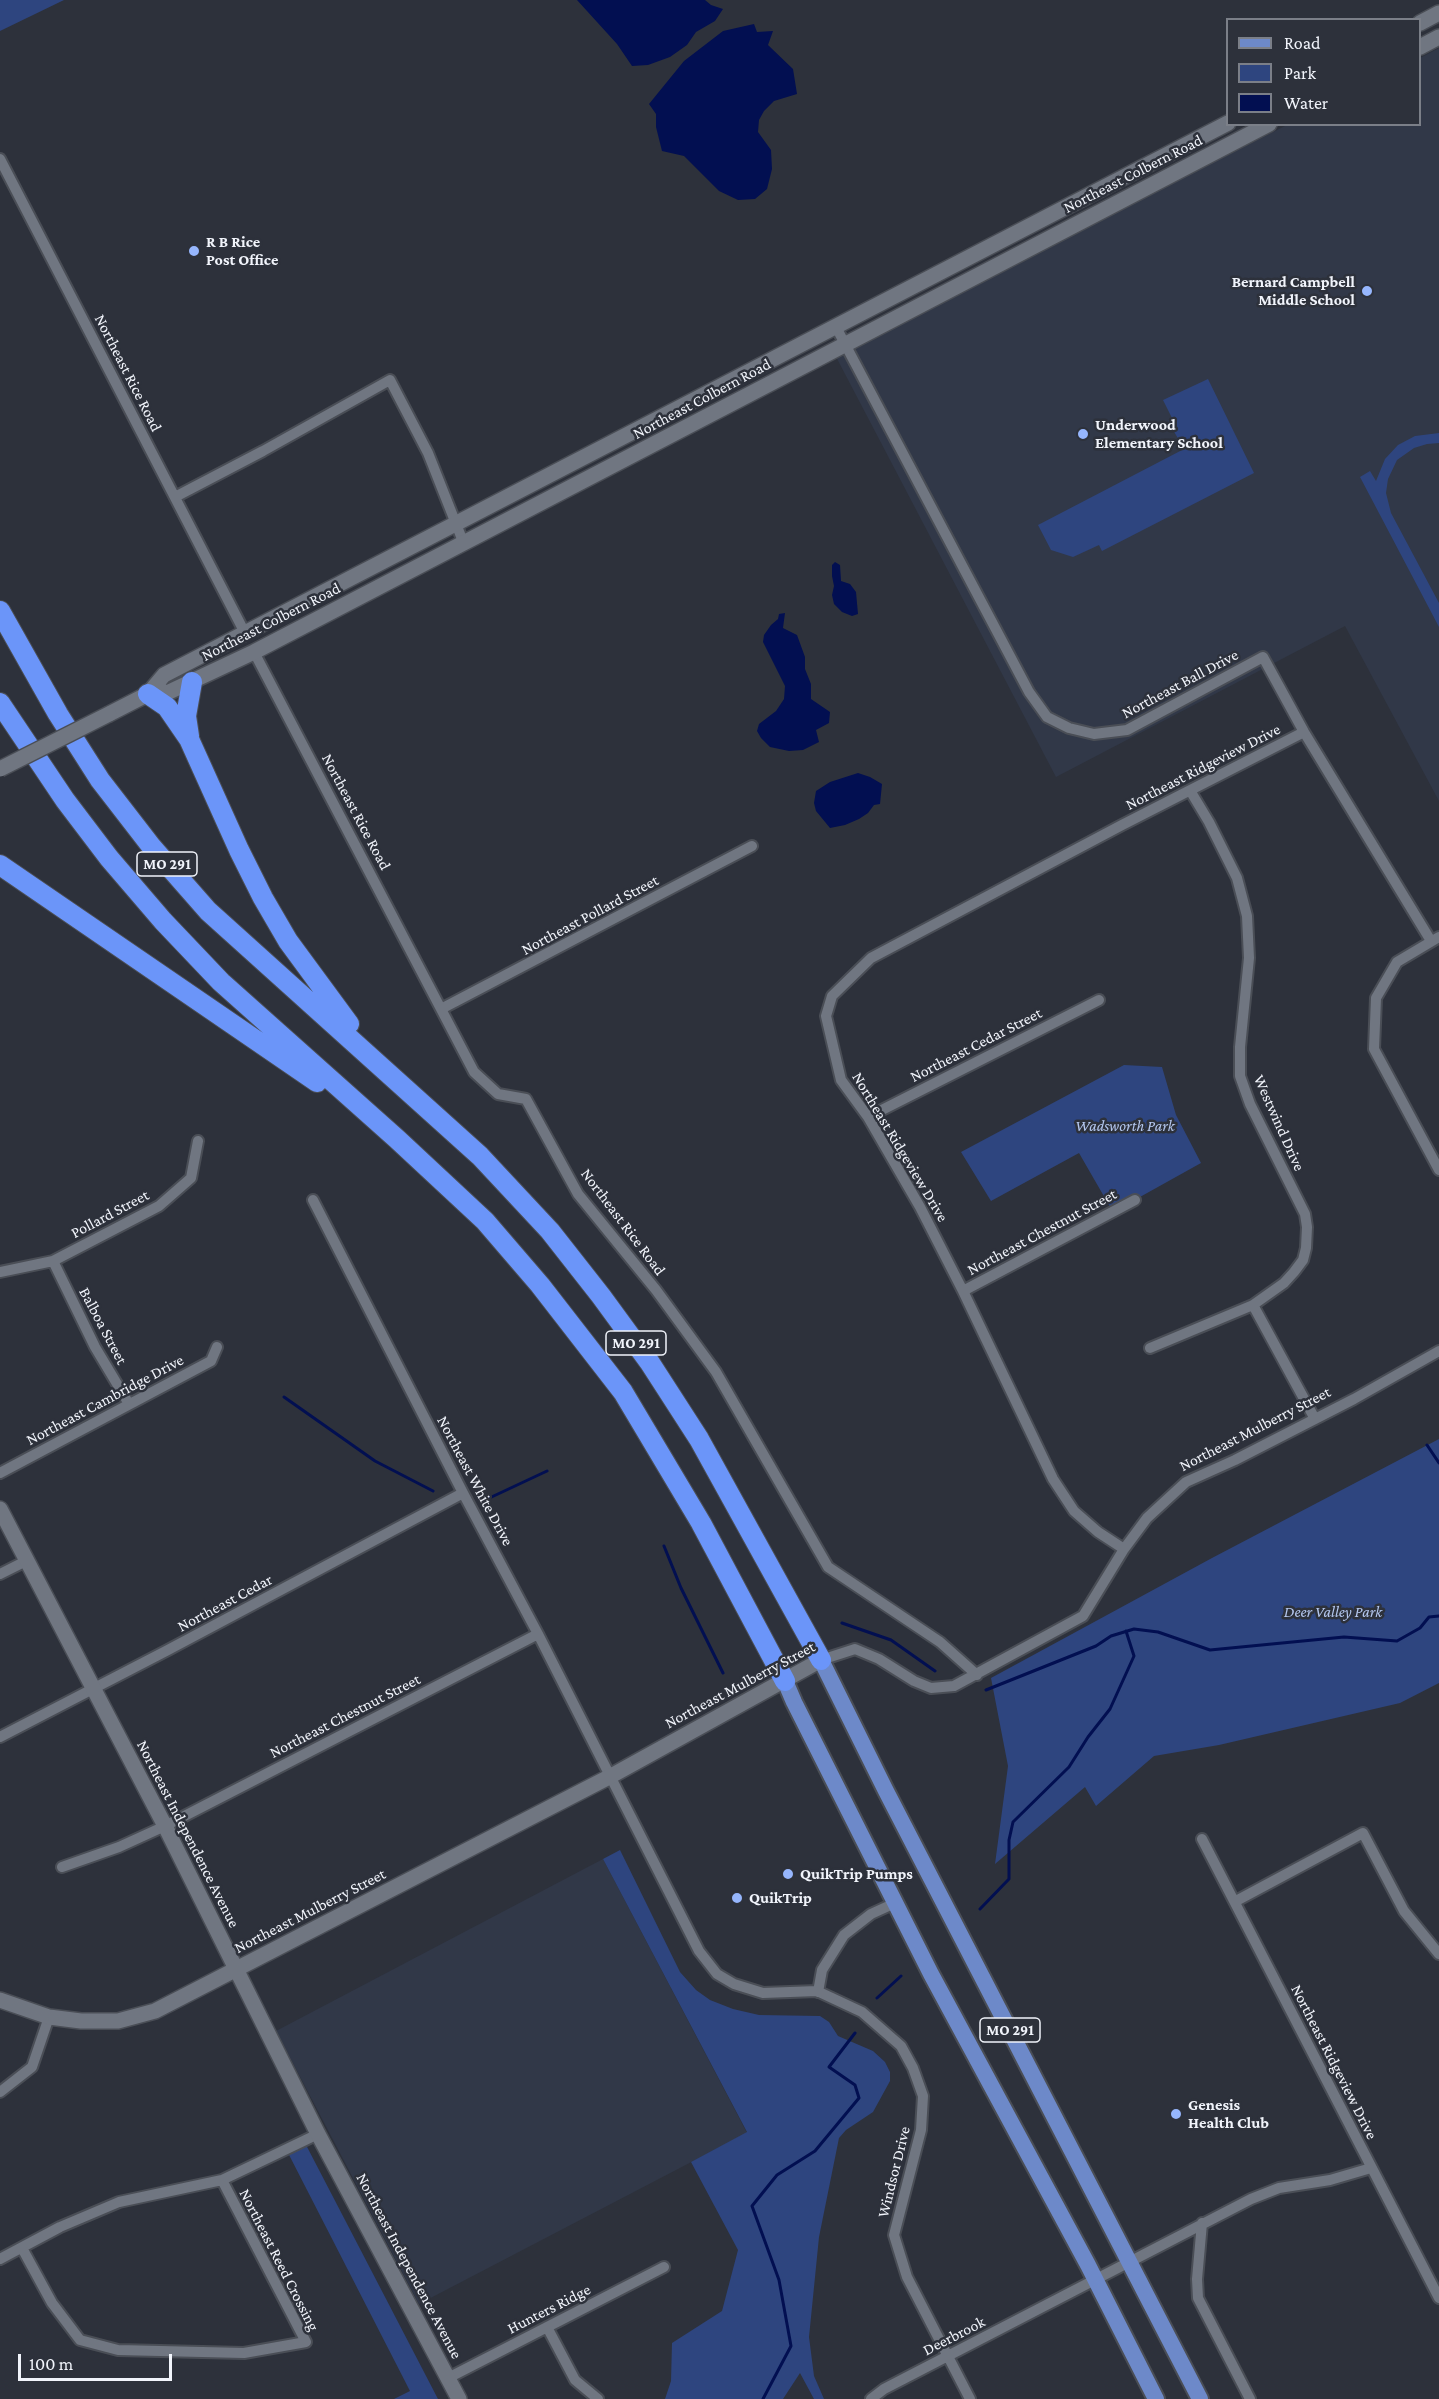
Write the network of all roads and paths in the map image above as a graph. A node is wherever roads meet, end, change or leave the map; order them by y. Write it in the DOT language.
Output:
graph roads {
  1 [pos="1439,13"];
  2 [pos="1421,22"];
  3 [pos="1439,37"];
  4 [pos="1421,46"];
  5 [pos="1226,124"];
  6 [pos="1265,126"];
  7 [pos="0,159"];
  8 [pos="836,327"];
  9 [pos="845,345"];
  10 [pos="175,496"];
  11 [pos="457,524"];
  12 [pos="464,544"];
  13 [pos="0,611"];
  14 [pos="268,621"];
  15 [pos="245,633"];
  16 [pos="254,652"];
  17 [pos="192,682"];
  18 [pos="148,694"];
  19 [pos="0,703"];
  20 [pos="1304,732"];
  21 [pos="189,739"];
  22 [pos="0,769"];
  23 [pos="1191,792"];
  24 [pos="752,846"];
  25 [pos="0,865"];
  26 [pos="1435,939"];
  27 [pos="1099,1000"];
  28 [pos="441,1009"];
  29 [pos="388,1072"];
  30 [pos="868,1117"];
  31 [pos="397,1139"];
  32 [pos="198,1141"];
  33 [pos="1439,1170"];
  34 [pos="313,1200"];
  35 [pos="1135,1200"];
  36 [pos="53,1262"];
  37 [pos="0,1272"];
  38 [pos="963,1291"];
  39 [pos="1253,1305"];
  40 [pos="216,1347"];
  41 [pos="1150,1348"];
  42 [pos="1439,1351"];
  43 [pos="129,1404"];
  44 [pos="1315,1419"];
  45 [pos="0,1473"];
  46 [pos="463,1493"];
  47 [pos="0,1509"];
  48 [pos="1124,1549"];
  49 [pos="26,1561"];
  50 [pos="0,1574"];
  51 [pos="538,1634"];
  52 [pos="821,1660"];
  53 [pos="977,1675"];
  54 [pos="785,1681"];
  55 [pos="94,1689"];
  56 [pos="0,1737"];
  57 [pos="611,1776"];
  58 [pos="165,1826"];
  59 [pos="1202,1839"];
  60 [pos="62,1867"];
  61 [pos="1236,1900"];
  62 [pos="895,1903"];
  63 [pos="1439,1954"];
  64 [pos="236,1970"];
  65 [pos="818,1992"];
  66 [pos="0,2000"];
  67 [pos="49,2017"];
  68 [pos="0,2092"];
  69 [pos="318,2134"];
  70 [pos="1371,2168"];
  71 [pos="222,2180"];
  72 [pos="1202,2223"];
  73 [pos="22,2248"];
  74 [pos="0,2259"];
  75 [pos="1130,2261"];
  76 [pos="664,2267"];
  77 [pos="1095,2279"];
  78 [pos="1439,2298"];
  79 [pos="547,2327"];
  80 [pos="947,2356"];
  81 [pos="448,2378"];
  82 [pos="459,2399"];
  83 [pos="598,2399"];
  84 [pos="871,2399"];
  85 [pos="970,2399"];
  86 [pos="1156,2399"];
  87 [pos="1200,2399"];
  88 [pos="1251,2399"];
  1 -- 2 [label="main road"];
  3 -- 4 [label="main road"];
  5 -- 8 [label="main road, Northeast Colbern Road"];
  6 -- 9 [label="main road, Northeast Colbern Road"];
  7 -- 10 [label="street, Northeast Rice Road"];
  8 -- 9 [label="street, Northeast Ball Drive"];
  8 -- 11 [label="main road, Northeast Colbern Road"];
  9 -- 12 [label="main road, Northeast Colbern Road"];
  9 -- 20 [label="street, Northeast Ball Drive"];
  10 -- 11 [label="street"];
  10 -- 15 [label="street, Northeast Rice Road"];
  11 -- 12 [label="street"];
  11 -- 14 [label="main road, Northeast Colbern Road"];
  12 -- 16 [label="main road, Northeast Colbern Road"];
  13 -- 29 [label="highway, MO 291"];
  14 -- 15 [label="main road, Northeast Colbern Road"];
  14 -- 16 [label="main road"];
  15 -- 18 [label="main road, Northeast Colbern Road"];
  16 -- 17 [label="main road, Northeast Colbern Road"];
  16 -- 28 [label="street, Northeast Rice Road"];
  17 -- 18 [label="main road, Northeast Colbern Road"];
  17 -- 21 [label="highway"];
  18 -- 21 [label="highway"];
  18 -- 22 [label="main road, Northeast Colbern Road, bridge"];
  19 -- 31 [label="highway, MO 291"];
  20 -- 23 [label="street, Northeast Ridgeview Drive"];
  20 -- 26 [label="street, Northeast Ball Drive"];
  21 -- 29 [label="highway"];
  23 -- 30 [label="street, Northeast Ridgeview Drive"];
  23 -- 39 [label="street, Westwind Drive"];
  24 -- 28 [label="street, Northeast Pollard Street"];
  25 -- 31 [label="highway"];
  26 -- 33 [label="street"];
  27 -- 30 [label="street, Northeast Cedar Street"];
  28 -- 53 [label="street, Northeast Rice Road"];
  29 -- 52 [label="highway, MO 291"];
  30 -- 38 [label="street, Northeast Ridgeview Drive"];
  31 -- 54 [label="highway, MO 291"];
  32 -- 36 [label="street, Pollard Street"];
  34 -- 46 [label="street, Northeast White Drive"];
  35 -- 38 [label="street, Northeast Chestnut Street"];
  36 -- 37 [label="street, Pollard Street"];
  36 -- 43 [label="street, Balboa Street"];
  38 -- 48 [label="street, Northeast Ridgeview Drive"];
  39 -- 41 [label="street, Westwind Drive"];
  39 -- 44 [label="street"];
  40 -- 43 [label="street, Northeast Cambridge Drive"];
  42 -- 44 [label="street, Northeast Mulberry Street"];
  43 -- 45 [label="street, Northeast Cambridge Drive"];
  44 -- 48 [label="street, Northeast Mulberry Street"];
  46 -- 51 [label="street, Northeast White Drive"];
  46 -- 55 [label="street, Northeast Cedar"];
  47 -- 49 [label="main road, Northeast Independence Avenue"];
  48 -- 53 [label="street, Northeast Mulberry Street"];
  49 -- 50 [label="street"];
  49 -- 55 [label="main road, Northeast Independence Avenue"];
  51 -- 57 [label="street, Northeast White Drive"];
  51 -- 58 [label="street, Northeast Chestnut Street"];
  52 -- 53 [label="street, Northeast Mulberry Street"];
  52 -- 54 [label="main road, Northeast Mulberry Street"];
  52 -- 75 [label="main road, MO 291"];
  54 -- 57 [label="main road, Northeast Mulberry Street"];
  54 -- 62 [label="main road, MO 291"];
  55 -- 56 [label="street, Northeast Cedar"];
  55 -- 58 [label="main road, Northeast Independence Avenue"];
  57 -- 64 [label="main road, Northeast Mulberry Street"];
  57 -- 65 [label="street, Windsor Drive"];
  58 -- 60 [label="street, Northeast Chestnut Street"];
  58 -- 64 [label="main road, Northeast Independence Avenue"];
  59 -- 61 [label="street, Northeast Ridgeview Drive"];
  61 -- 63 [label="street"];
  61 -- 70 [label="street, Northeast Ridgeview Drive"];
  62 -- 65 [label="street"];
  62 -- 77 [label="main road, MO 291"];
  64 -- 67 [label="main road, Northeast Mulberry Street"];
  64 -- 69 [label="main road, Northeast Independence Avenue"];
  65 -- 80 [label="street, Windsor Drive"];
  66 -- 67 [label="main road, Northeast Mulberry Street"];
  67 -- 68 [label="street"];
  69 -- 71 [label="street"];
  69 -- 81 [label="main road, Northeast Independence Avenue"];
  70 -- 72 [label="street, Deerbrook"];
  70 -- 78 [label="street, Northeast Ridgeview Drive"];
  71 -- 73 [label="street"];
  71 -- 73 [label="street, Northeast Reed Crossing"];
  72 -- 75 [label="street, Deerbrook"];
  72 -- 88 [label="street"];
  73 -- 74 [label="street"];
  75 -- 77 [label="street, Deerbrook"];
  75 -- 87 [label="main road, MO 291"];
  76 -- 79 [label="street, Hunters Ridge"];
  77 -- 80 [label="street, Deerbrook"];
  77 -- 86 [label="main road, MO 291"];
  79 -- 81 [label="street, Hunters Ridge"];
  79 -- 83 [label="street"];
  80 -- 84 [label="street, Deerbrook"];
  80 -- 85 [label="street, Windsor Drive"];
  81 -- 82 [label="main road, Northeast Independence Avenue"];
}
